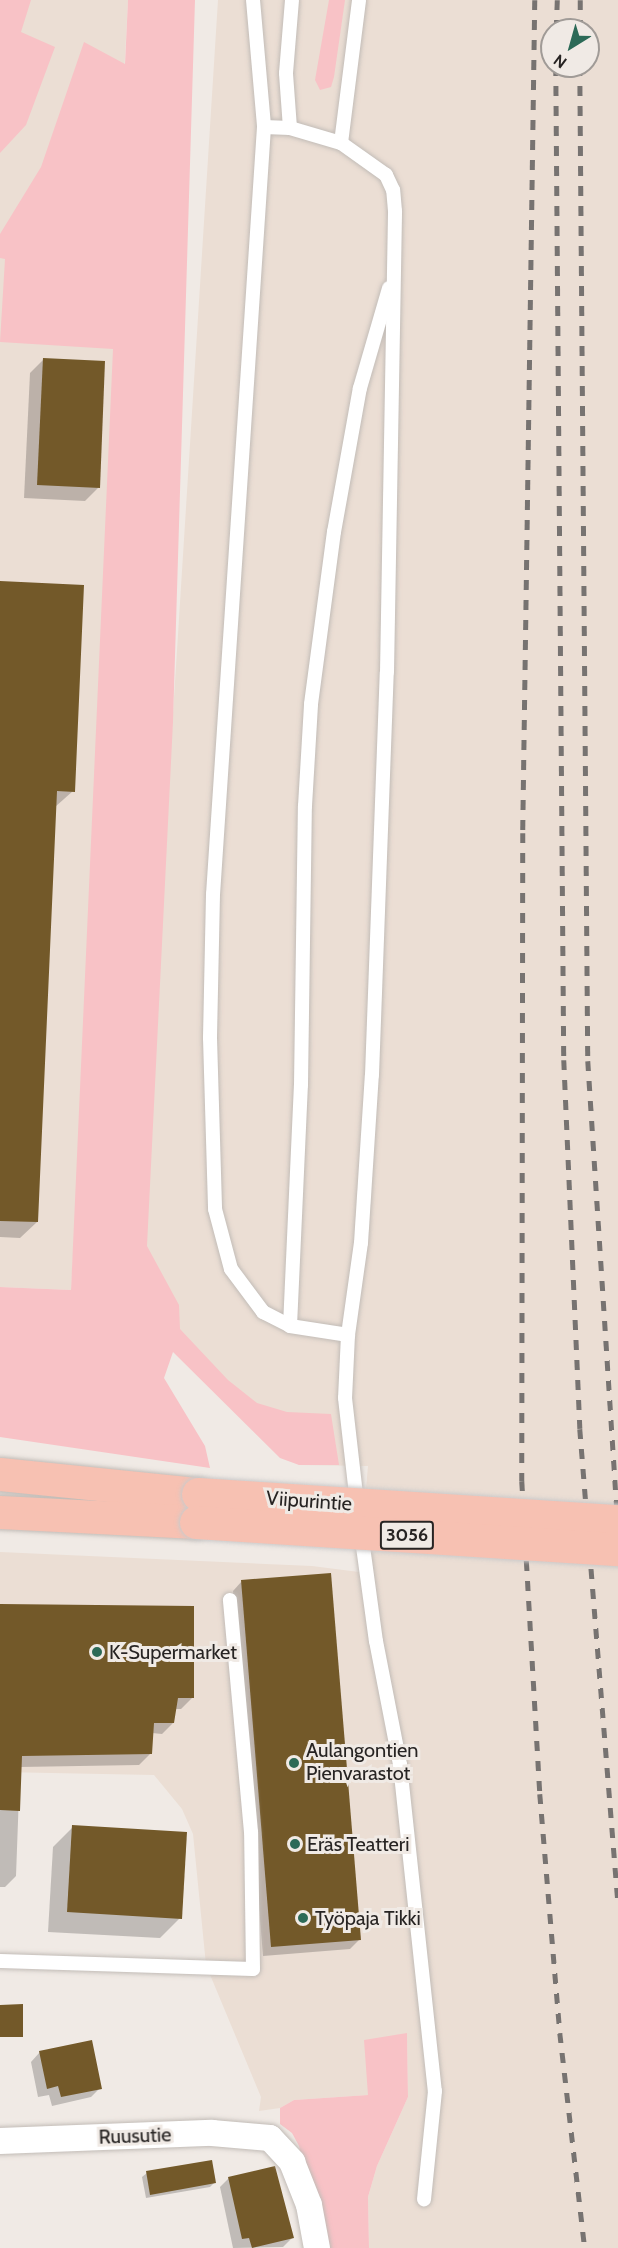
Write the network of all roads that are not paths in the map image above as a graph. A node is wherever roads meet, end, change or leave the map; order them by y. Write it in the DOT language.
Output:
graph roads {
  1 [pos="253,0"];
  2 [pos="291,0"];
  3 [pos="359,0"];
  4 [pos="264,127"];
  5 [pos="290,128"];
  6 [pos="341,143"];
  7 [pos="393,277"];
  8 [pos="290,1326"];
  9 [pos="348,1335"];
  10 [pos="0,1474"];
  11 [pos="197,1508"];
  12 [pos="0,1512"];
  13 [pos="618,1521"];
  14 [pos="618,1549"];
  15 [pos="230,1600"];
  16 [pos="0,1960"];
  17 [pos="0,2141"];
  18 [pos="424,2199"];
  19 [pos="317,2248"];
  1 -- 4 [label="lane"];
  2 -- 5 [label="lane"];
  3 -- 6 [label="lane"];
  4 -- 5 [label="lane"];
  4 -- 8 [label="lane"];
  5 -- 6 [label="lane"];
  6 -- 7 [label="lane"];
  7 -- 8 [label="lane"];
  7 -- 9 [label="lane"];
  8 -- 9 [label="lane"];
  9 -- 18 [label="lane"];
  10 -- 11 [label="main road, Viipurintie / 3056"];
  11 -- 12 [label="main road, Viipurintie / 3056"];
  11 -- 13 [label="main road, Viipurintie / 3056, bridge"];
  11 -- 14 [label="main road, Viipurintie / 3056, bridge"];
  15 -- 16 [label="lane"];
  17 -- 19 [label="street, Ruusutie"];
}
